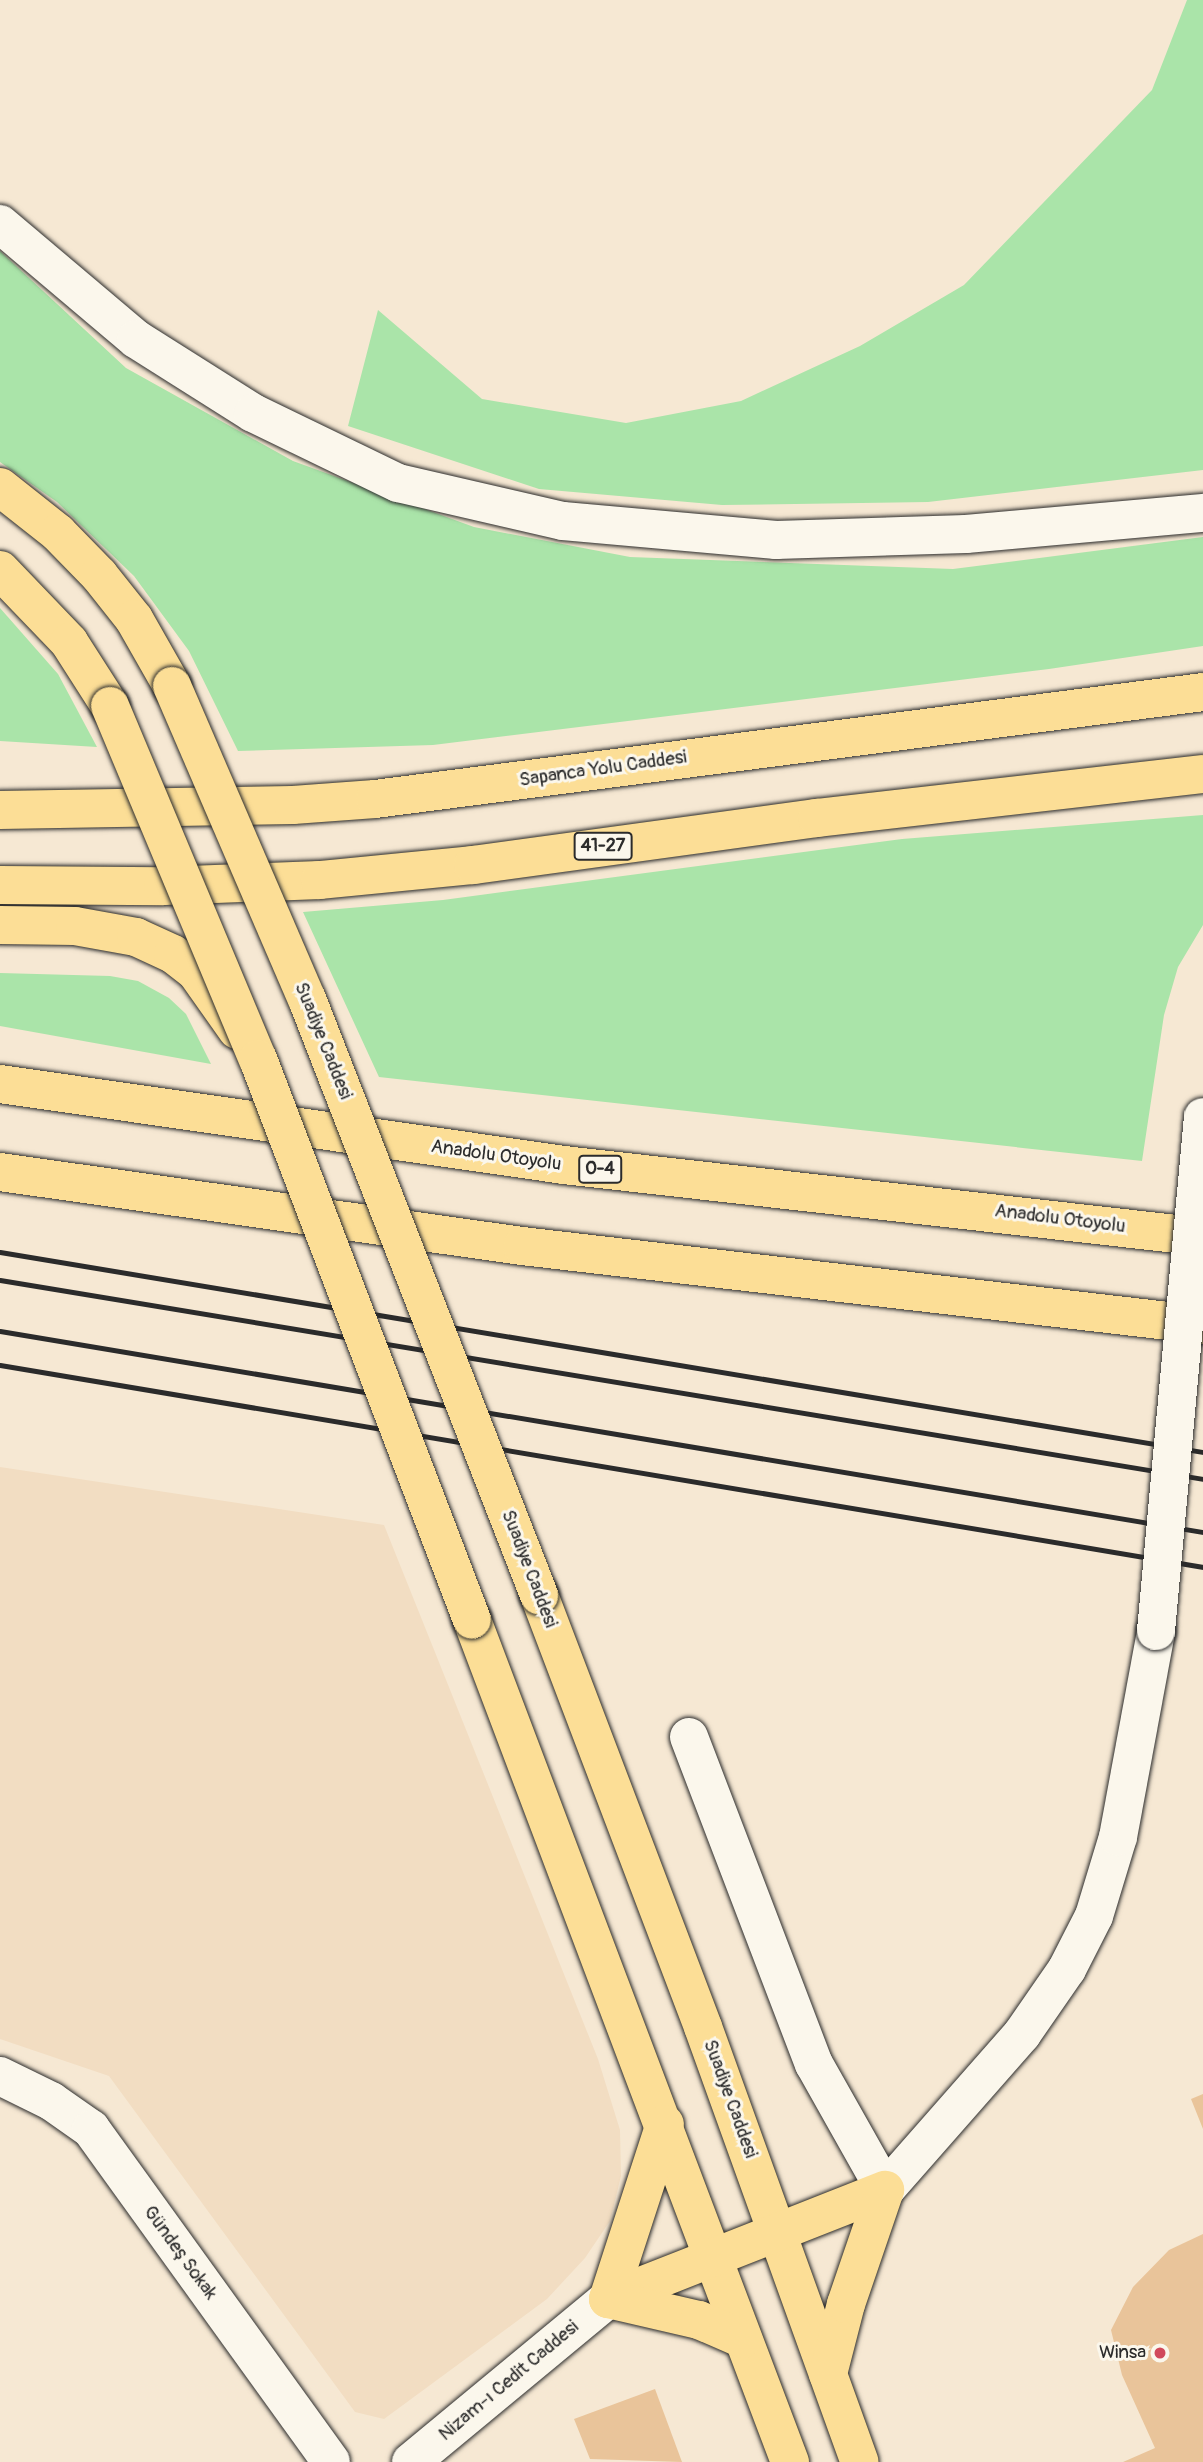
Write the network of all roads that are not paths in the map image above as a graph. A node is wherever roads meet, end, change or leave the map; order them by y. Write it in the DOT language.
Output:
graph roads {
  1 [pos="0,224"];
  2 [pos="0,487"];
  3 [pos="1203,513"];
  4 [pos="0,570"];
  5 [pos="1203,692"];
  6 [pos="1203,774"];
  7 [pos="0,810"];
  8 [pos="0,885"];
  9 [pos="0,925"];
  10 [pos="258,1059"];
  11 [pos="0,1084"];
  12 [pos="1203,1117"];
  13 [pos="0,1172"];
  14 [pos="1203,1237"];
  15 [pos="1203,1325"];
  16 [pos="689,1737"];
  17 [pos="0,2076"];
  18 [pos="665,2124"];
  19 [pos="886,2190"];
  20 [pos="777,2234"];
  21 [pos="715,2256"];
  22 [pos="608,2300"];
  23 [pos="743,2339"];
  24 [pos="828,2374"];
  25 [pos="331,2462"];
  26 [pos="411,2462"];
  27 [pos="790,2462"];
  28 [pos="860,2462"];
  1 -- 3 [label="street"];
  2 -- 20 [label="main road, Suadiye Caddesi, bridge"];
  4 -- 10 [label="main road, bridge"];
  5 -- 7 [label="main road, Sapanca Yolu Caddesi"];
  6 -- 8 [label="main road, 41-27"];
  9 -- 10 [label="main road"];
  10 -- 18 [label="main road, bridge"];
  11 -- 14 [label="main road, Anadolu Otoyolu / O-4"];
  12 -- 19 [label="street, bridge"];
  13 -- 15 [label="main road"];
  16 -- 19 [label="street"];
  17 -- 25 [label="street, Gündeş Sokak"];
  18 -- 21 [label="main road"];
  18 -- 22 [label="main road"];
  19 -- 20 [label="main road"];
  19 -- 24 [label="main road"];
  20 -- 21 [label="main road"];
  20 -- 24 [label="main road, Suadiye Caddesi"];
  21 -- 22 [label="main road"];
  21 -- 23 [label="main road"];
  22 -- 23 [label="main road"];
  22 -- 26 [label="street, Nizam-ı Cedit Caddesi"];
  23 -- 27 [label="main road"];
  24 -- 28 [label="main road, Suadiye Caddesi"];
}
